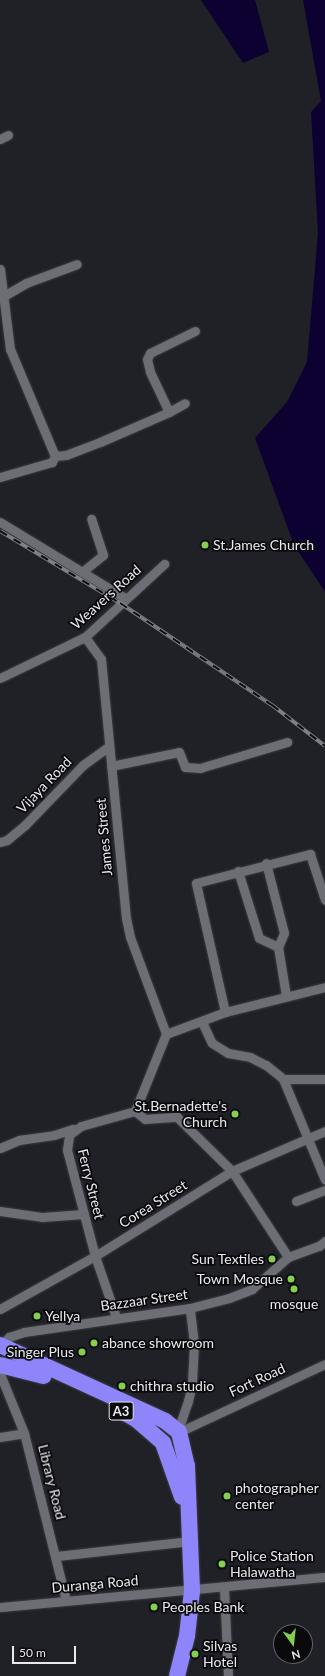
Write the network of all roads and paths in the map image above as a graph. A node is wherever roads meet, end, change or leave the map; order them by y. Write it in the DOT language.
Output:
graph roads {
  1 [pos="77,264"];
  2 [pos="0,270"];
  3 [pos="2,297"];
  4 [pos="195,331"];
  5 [pos="184,403"];
  6 [pos="169,412"];
  7 [pos="55,456"];
  8 [pos="0,477"];
  9 [pos="92,519"];
  10 [pos="0,522"];
  11 [pos="164,564"];
  12 [pos="82,572"];
  13 [pos="125,598"];
  14 [pos="85,637"];
  15 [pos="0,678"];
  16 [pos="287,742"];
  17 [pos="108,747"];
  18 [pos="111,766"];
  19 [pos="0,842"];
  20 [pos="266,863"];
  21 [pos="238,871"];
  22 [pos="325,900"];
  23 [pos="278,947"];
  24 [pos="325,987"];
  25 [pos="286,996"];
  26 [pos="225,1012"];
  27 [pos="202,1022"];
  28 [pos="166,1034"];
  29 [pos="325,1079"];
  30 [pos="283,1080"];
  31 [pos="135,1111"];
  32 [pos="73,1129"];
  33 [pos="325,1131"];
  34 [pos="306,1138"];
  35 [pos="0,1148"];
  36 [pos="232,1171"];
  37 [pos="325,1180"];
  38 [pos="325,1190"];
  39 [pos="296,1201"];
  40 [pos="0,1211"];
  41 [pos="84,1214"];
  42 [pos="325,1241"];
  43 [pos="95,1256"];
  44 [pos="288,1257"];
  45 [pos="190,1308"];
  46 [pos="0,1309"];
  47 [pos="116,1318"];
  48 [pos="1,1345"];
  49 [pos="325,1364"];
  50 [pos="0,1366"];
  51 [pos="0,1374"];
  52 [pos="24,1433"];
  53 [pos="179,1433"];
  54 [pos="0,1437"];
  55 [pos="163,1443"];
  56 [pos="188,1514"];
  57 [pos="190,1540"];
  58 [pos="57,1556"];
  59 [pos="325,1577"];
  60 [pos="224,1588"];
  61 [pos="192,1591"];
  62 [pos="66,1600"];
  63 [pos="0,1607"];
  64 [pos="177,1676"];
  65 [pos="228,1676"];
  1 -- 3 [label="street"];
  2 -- 3 [label="street"];
  3 -- 7 [label="street"];
  4 -- 6 [label="street"];
  5 -- 6 [label="street"];
  6 -- 7 [label="street"];
  7 -- 8 [label="street"];
  9 -- 12 [label="street"];
  10 -- 12 [label="street"];
  11 -- 13 [label="street, Weavers Road"];
  12 -- 13 [label="street"];
  13 -- 14 [label="street, Weavers Road"];
  14 -- 15 [label="street, Weavers Road"];
  14 -- 17 [label="street, James Street"];
  16 -- 18 [label="street"];
  17 -- 18 [label="street, James Street"];
  17 -- 19 [label="street, Vijaya Road"];
  18 -- 28 [label="street, James Street"];
  20 -- 21 [label="street"];
  20 -- 22 [label="street"];
  20 -- 23 [label="street"];
  21 -- 23 [label="street"];
  21 -- 26 [label="street"];
  23 -- 25 [label="street"];
  24 -- 25 [label="street"];
  25 -- 26 [label="street"];
  26 -- 27 [label="street"];
  27 -- 28 [label="street"];
  27 -- 30 [label="street"];
  28 -- 31 [label="street"];
  29 -- 30 [label="street"];
  30 -- 34 [label="street"];
  31 -- 32 [label="street, Ferry Street"];
  31 -- 36 [label="street"];
  32 -- 35 [label="street"];
  32 -- 41 [label="street, Ferry Street"];
  33 -- 34 [label="street, Corea Street"];
  34 -- 36 [label="street, Corea Street"];
  34 -- 37 [label="street"];
  36 -- 43 [label="street, Corea Street"];
  36 -- 44 [label="street"];
  38 -- 39 [label="street"];
  40 -- 41 [label="street"];
  41 -- 43 [label="street, Ferry Street"];
  42 -- 44 [label="street, Bazzaar Street"];
  43 -- 46 [label="street, Corea Street"];
  43 -- 47 [label="street, Ferry Street"];
  44 -- 45 [label="street, Bazzaar Street"];
  45 -- 47 [label="street, Bazzaar Street"];
  45 -- 53 [label="street"];
  47 -- 48 [label="street, Bazzaar Street"];
  48 -- 50 [label="highway"];
  48 -- 53 [label="highway, A3"];
  49 -- 53 [label="street, Fort Road"];
  50 -- 55 [label="highway, A3"];
  51 -- 52 [label="street, Library Road"];
  52 -- 54 [label="street"];
  52 -- 58 [label="street, Library Road"];
  53 -- 55 [label="highway"];
  53 -- 56 [label="highway, A3"];
  55 -- 56 [label="highway, A3"];
  56 -- 57 [label="highway, A3"];
  57 -- 58 [label="street"];
  57 -- 61 [label="highway, A3"];
  58 -- 62 [label="street, Library Road"];
  59 -- 60 [label="street, Duranga Road"];
  60 -- 61 [label="street, Duranga Road"];
  60 -- 65 [label="street"];
  61 -- 62 [label="street, Duranga Road"];
  61 -- 64 [label="highway, A3"];
  62 -- 63 [label="street, Duranga Road"];
}
